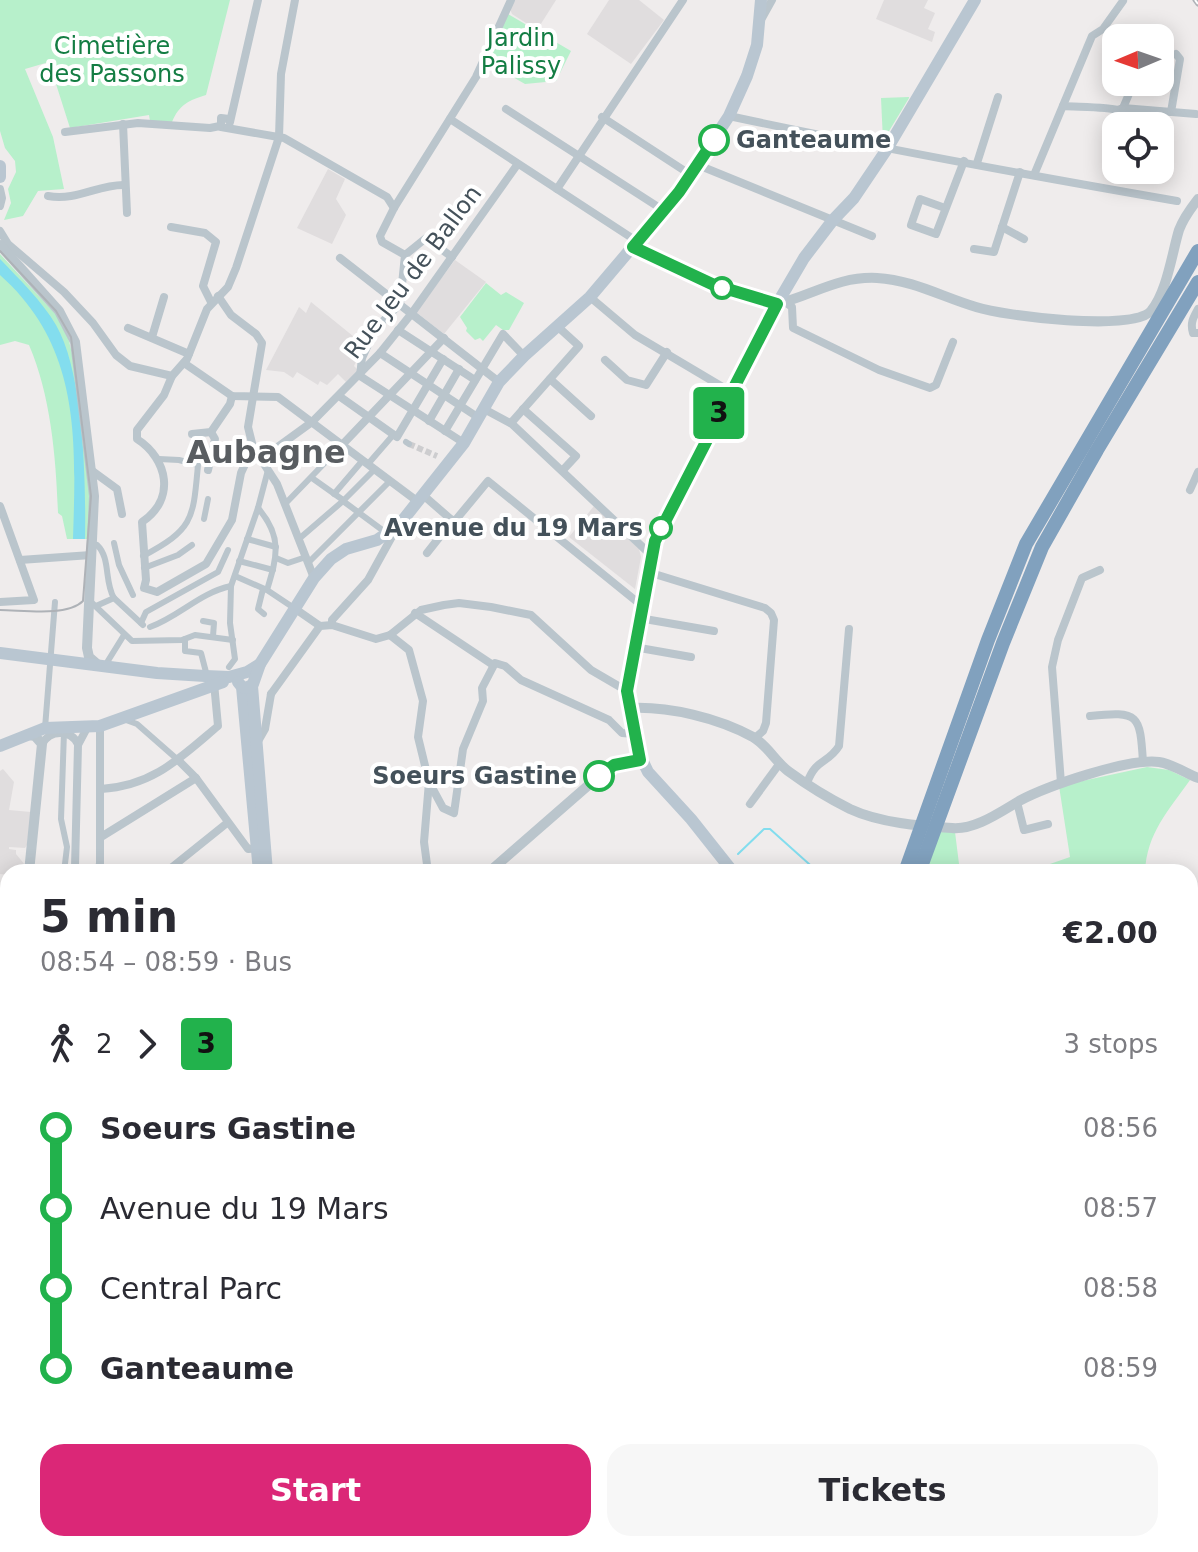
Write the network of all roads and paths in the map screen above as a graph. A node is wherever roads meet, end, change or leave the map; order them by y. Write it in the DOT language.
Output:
graph roads {
  1 [pos="258,0"];
  2 [pos="295,0"];
  3 [pos="511,0"];
  4 [pos="683,0"];
  5 [pos="761,0"];
  6 [pos="772,0"];
  7 [pos="975,0"];
  8 [pos="1123,1"];
  9 [pos="759,23"];
  10 [pos="1176,54"];
  11 [pos="1128,96"];
  12 [pos="998,97"];
  13 [pos="1063,106"];
  14 [pos="1123,108"];
  15 [pos="506,109"];
  16 [pos="1171,112"];
  17 [pos="1174,112"];
  18 [pos="1196,114"];
  19 [pos="729,116"];
  20 [pos="602,117"];
  21 [pos="450,119"];
  22 [pos="123,124"];
  23 [pos="226,124"];
  24 [pos="65,132"];
  25 [pos="279,137"];
  26 [pos="863,145"];
  27 [pos="887,149"];
  28 [pos="578,156"];
  29 [pos="964,161"];
  30 [pos="977,163"];
  31 [pos="517,165"];
  32 [pos="0,166"];
  33 [pos="694,170"];
  34 [pos="873,170"];
  35 [pos="1020,172"];
  36 [pos="1034,175"];
  37 [pos="0,177"];
  38 [pos="125,185"];
  39 [pos="0,189"];
  40 [pos="557,189"];
  41 [pos="48,196"];
  42 [pos="1198,199"];
  43 [pos="1177,201"];
  44 [pos="0,206"];
  45 [pos="394,208"];
  46 [pos="945,208"];
  47 [pos="663,210"];
  48 [pos="127,213"];
  49 [pos="833,220"];
  50 [pos="171,227"];
  51 [pos="1002,227"];
  52 [pos="0,231"];
  53 [pos="872,236"];
  54 [pos="1024,239"];
  55 [pos="0,245"];
  56 [pos="636,245"];
  57 [pos="974,249"];
  58 [pos="1198,251"];
  59 [pos="405,255"];
  60 [pos="452,257"];
  61 [pos="340,258"];
  62 [pos="1198,282"];
  63 [pos="164,297"];
  64 [pos="590,297"];
  65 [pos="215,299"];
  66 [pos="781,303"];
  67 [pos="400,304"];
  68 [pos="1198,309"];
  69 [pos="412,313"];
  70 [pos="557,326"];
  71 [pos="128,328"];
  72 [pos="398,330"];
  73 [pos="1198,333"];
  74 [pos="152,337"];
  75 [pos="444,338"];
  76 [pos="953,342"];
  77 [pos="431,351"];
  78 [pos="667,352"];
  79 [pos="380,353"];
  80 [pos="189,354"];
  81 [pos="524,356"];
  82 [pos="443,359"];
  83 [pos="605,360"];
  84 [pos="184,363"];
  85 [pos="481,368"];
  86 [pos="459,369"];
  87 [pos="410,372"];
  88 [pos="172,376"];
  89 [pos="360,376"];
  90 [pos="550,379"];
  91 [pos="475,380"];
  92 [pos="499,382"];
  93 [pos="427,384"];
  94 [pos="731,392"];
  95 [pos="390,395"];
  96 [pos="444,395"];
  97 [pos="232,396"];
  98 [pos="339,396"];
  99 [pos="252,397"];
  100 [pos="460,405"];
  101 [pos="523,409"];
  102 [pos="413,410"];
  103 [pos="482,413"];
  104 [pos="368,416"];
  105 [pos="591,416"];
  106 [pos="429,421"];
  107 [pos="312,422"];
  108 [pos="511,423"];
  109 [pos="445,431"];
  110 [pos="211,432"];
  111 [pos="192,434"];
  112 [pos="401,439"];
  113 [pos="464,443"];
  114 [pos="342,445"];
  115 [pos="253,447"];
  116 [pos="159,459"];
  117 [pos="261,459"];
  118 [pos="369,464"];
  119 [pos="91,470"];
  120 [pos="208,470"];
  121 [pos="268,470"];
  122 [pos="563,470"];
  123 [pos="1198,472"];
  124 [pos="312,478"];
  125 [pos="390,481"];
  126 [pos="1190,490"];
  127 [pos="334,494"];
  128 [pos="420,498"];
  129 [pos="208,499"];
  130 [pos="343,501"];
  131 [pos="285,504"];
  132 [pos="0,506"];
  133 [pos="258,508"];
  134 [pos="359,512"];
  135 [pos="122,514"];
  136 [pos="204,519"];
  137 [pos="453,520"];
  138 [pos="399,525"];
  139 [pos="388,534"];
  140 [pos="300,538"];
  141 [pos="247,539"];
  142 [pos="114,543"];
  143 [pos="192,545"];
  144 [pos="276,547"];
  145 [pos="94,550"];
  146 [pos="228,550"];
  147 [pos="427,553"];
  148 [pos="651,555"];
  149 [pos="143,556"];
  150 [pos="240,558"];
  151 [pos="276,558"];
  152 [pos="307,559"];
  153 [pos="20,560"];
  154 [pos="144,568"];
  155 [pos="273,570"];
  156 [pos="1100,570"];
  157 [pos="648,572"];
  158 [pos="235,576"];
  159 [pos="314,578"];
  160 [pos="231,586"];
  161 [pos="265,590"];
  162 [pos="133,595"];
  163 [pos="114,598"];
  164 [pos="0,602"];
  165 [pos="55,602"];
  166 [pos="92,603"];
  167 [pos="294,608"];
  168 [pos="640,611"];
  169 [pos="415,613"];
  170 [pos="264,614"];
  171 [pos="203,621"];
  172 [pos="332,625"];
  173 [pos="146,626"];
  174 [pos="318,628"];
  175 [pos="849,629"];
  176 [pos="714,631"];
  177 [pos="124,635"];
  178 [pos="390,635"];
  179 [pos="213,636"];
  180 [pos="141,639"];
  181 [pos="151,639"];
  182 [pos="185,639"];
  183 [pos="233,640"];
  184 [pos="634,647"];
  185 [pos="0,653"];
  186 [pos="691,657"];
  187 [pos="52,658"];
  188 [pos="101,664"];
  189 [pos="493,665"];
  190 [pos="189,674"];
  191 [pos="245,678"];
  192 [pos="211,679"];
  193 [pos="627,691"];
  194 [pos="190,693"];
  195 [pos="271,694"];
  196 [pos="629,708"];
  197 [pos="1090,716"];
  198 [pos="123,718"];
  199 [pos="93,727"];
  200 [pos="45,728"];
  201 [pos="64,731"];
  202 [pos="634,734"];
  203 [pos="29,735"];
  204 [pos="755,738"];
  205 [pos="42,744"];
  206 [pos="257,744"];
  207 [pos="78,745"];
  208 [pos="0,746"];
  209 [pos="178,760"];
  210 [pos="640,760"];
  211 [pos="1143,762"];
  212 [pos="780,763"];
  213 [pos="196,778"];
  214 [pos="1198,778"];
  215 [pos="429,782"];
  216 [pos="807,783"];
  217 [pos="1061,783"];
  218 [pos="101,789"];
  219 [pos="1017,802"];
  220 [pos="750,804"];
  221 [pos="227,823"];
  222 [pos="1048,824"];
  223 [pos="101,837"];
  224 [pos="260,848"];
  225 [pos="30,864"];
  226 [pos="65,864"];
  227 [pos="75,864"];
  228 [pos="100,864"];
  229 [pos="176,864"];
  230 [pos="259,864"];
  231 [pos="265,864"];
  232 [pos="427,864"];
  233 [pos="498,864"];
  234 [pos="727,864"];
  235 [pos="908,864"];
  236 [pos="922,864"];
  237 [pos="830,1552"];
  238 [pos="845,1552"];
  1 -- 23 [label="street"];
  2 -- 25 [label="street"];
  3 -- 21 [label="street"];
  4 -- 20 [label="street"];
  5 -- 9 [label="main road"];
  6 -- 9 [label="street"];
  7 -- 27 [label="main road"];
  8 -- 13 [label="street"];
  9 -- 19 [label="main road"];
  10 -- 16 [label="street"];
  11 -- 14 [label="street"];
  12 -- 30 [label="street"];
  13 -- 14 [label="street"];
  13 -- 36 [label="street"];
  14 -- 16 [label="street"];
  15 -- 28 [label="street"];
  17 -- 18 [label="street"];
  19 -- 26 [label="street"];
  19 -- 33 [label="main road"];
  20 -- 28 [label="street"];
  20 -- 33 [label="street"];
  21 -- 31 [label="street"];
  21 -- 45 [label="street"];
  22 -- 23 [label="street"];
  22 -- 24 [label="street"];
  22 -- 38 [label="street"];
  23 -- 25 [label="street"];
  25 -- 45 [label="street"];
  25 -- 65 [label="street"];
  26 -- 27 [label="street"];
  26 -- 34 [label="street"];
  27 -- 29 [label="street"];
  27 -- 34 [label="main road"];
  28 -- 40 [label="street"];
  28 -- 47 [label="street"];
  29 -- 30 [label="street"];
  29 -- 46 [label="street"];
  30 -- 35 [label="street"];
  31 -- 40 [label="street"];
  31 -- 60 [label="street, Rue Jeu de Ballon"];
  32 -- 37 [label="main road"];
  33 -- 47 [label="main road"];
  33 -- 49 [label="street"];
  34 -- 49 [label="main road"];
  35 -- 36 [label="street"];
  35 -- 51 [label="street"];
  36 -- 43 [label="street"];
  38 -- 41 [label="street"];
  38 -- 48 [label="street"];
  39 -- 44 [label="street"];
  40 -- 56 [label="street"];
  42 -- 66 [label="street"];
  45 -- 59 [label="street"];
  46 -- 46 [label="street"];
  47 -- 56 [label="main road"];
  49 -- 53 [label="street"];
  49 -- 66 [label="main road"];
  50 -- 65 [label="street"];
  51 -- 54 [label="street"];
  51 -- 57 [label="street"];
  52 -- 88 [label="street"];
  55 -- 119 [label="street"];
  56 -- 64 [label="main road"];
  56 -- 66 [label="street"];
  58 -- 235 [label="highway"];
  59 -- 60 [label="street"];
  59 -- 67 [label="street"];
  60 -- 69 [label="street, Rue Jeu de Ballon"];
  61 -- 67 [label="street"];
  62 -- 236 [label="highway"];
  63 -- 74 [label="street"];
  64 -- 70 [label="main road"];
  64 -- 78 [label="street"];
  65 -- 80 [label="street"];
  65 -- 99 [label="street"];
  66 -- 76 [label="street"];
  66 -- 94 [label="main road"];
  67 -- 69 [label="street"];
  67 -- 89 [label="street"];
  68 -- 73 [label="street"];
  69 -- 72 [label="street, Rue Jeu de Ballon"];
  69 -- 75 [label="street"];
  70 -- 81 [label="main road"];
  70 -- 90 [label="street"];
  71 -- 74 [label="street"];
  72 -- 77 [label="street"];
  72 -- 79 [label="street, Rue Jeu de Ballon"];
  74 -- 80 [label="street"];
  75 -- 77 [label="street"];
  75 -- 85 [label="street"];
  77 -- 82 [label="street"];
  77 -- 87 [label="street"];
  78 -- 83 [label="street"];
  78 -- 94 [label="street"];
  79 -- 87 [label="street"];
  79 -- 89 [label="street, Rue Jeu de Ballon"];
  80 -- 84 [label="street"];
  81 -- 85 [label="street"];
  81 -- 92 [label="main road"];
  82 -- 86 [label="street"];
  82 -- 93 [label="street"];
  84 -- 88 [label="street"];
  84 -- 97 [label="street"];
  85 -- 91 [label="street"];
  85 -- 92 [label="street"];
  86 -- 91 [label="street"];
  86 -- 96 [label="street"];
  87 -- 93 [label="street"];
  87 -- 95 [label="street"];
  88 -- 116 [label="street"];
  89 -- 95 [label="street"];
  89 -- 98 [label="street, Rue Jeu de Ballon"];
  90 -- 101 [label="street"];
  90 -- 105 [label="street"];
  91 -- 100 [label="street"];
  92 -- 103 [label="main road"];
  93 -- 96 [label="street"];
  93 -- 102 [label="street"];
  94 -- 148 [label="main road"];
  95 -- 102 [label="street"];
  95 -- 104 [label="street"];
  96 -- 100 [label="street"];
  96 -- 106 [label="street"];
  97 -- 99 [label="street"];
  97 -- 110 [label="street"];
  98 -- 104 [label="street"];
  98 -- 107 [label="street, Rue Jeu de Ballon"];
  99 -- 107 [label="street"];
  99 -- 115 [label="street"];
  100 -- 103 [label="street"];
  100 -- 109 [label="street"];
  101 -- 108 [label="street"];
  101 -- 122 [label="street"];
  102 -- 106 [label="street"];
  102 -- 112 [label="street"];
  103 -- 108 [label="street"];
  103 -- 113 [label="main road"];
  104 -- 112 [label="street"];
  104 -- 114 [label="street"];
  106 -- 109 [label="street"];
  107 -- 114 [label="street"];
  107 -- 117 [label="street, Rue Jeu de Ballon"];
  108 -- 122 [label="street"];
  109 -- 113 [label="street"];
  110 -- 111 [label="street"];
  110 -- 120 [label="street"];
  112 -- 118 [label="street"];
  113 -- 128 [label="main road"];
  114 -- 118 [label="street"];
  114 -- 124 [label="street"];
  115 -- 117 [label="street"];
  115 -- 154 [label="street"];
  116 -- 149 [label="street"];
  116 -- 149 [label="street"];
  117 -- 121 [label="street"];
  118 -- 125 [label="street"];
  118 -- 127 [label="street"];
  118 -- 130 [label="street"];
  119 -- 135 [label="street"];
  119 -- 145 [label="street"];
  121 -- 131 [label="street"];
  121 -- 133 [label="street"];
  122 -- 148 [label="street"];
  123 -- 126 [label="street"];
  124 -- 127 [label="street"];
  124 -- 131 [label="street"];
  125 -- 128 [label="street"];
  125 -- 134 [label="street"];
  127 -- 130 [label="street"];
  128 -- 137 [label="street"];
  128 -- 138 [label="main road"];
  129 -- 136 [label="street"];
  130 -- 134 [label="street"];
  130 -- 140 [label="street"];
  131 -- 140 [label="street"];
  132 -- 153 [label="street"];
  133 -- 141 [label="street"];
  133 -- 144 [label="street"];
  134 -- 139 [label="street"];
  134 -- 152 [label="street"];
  137 -- 147 [label="street"];
  137 -- 168 [label="street"];
  138 -- 139 [label="main road"];
  138 -- 172 [label="street"];
  139 -- 159 [label="main road"];
  140 -- 152 [label="street"];
  141 -- 144 [label="street"];
  141 -- 150 [label="street"];
  142 -- 162 [label="street"];
  143 -- 154 [label="street"];
  144 -- 151 [label="street"];
  145 -- 153 [label="street"];
  145 -- 163 [label="street"];
  145 -- 166 [label="street"];
  146 -- 173 [label="street"];
  148 -- 157 [label="main road"];
  149 -- 154 [label="street"];
  150 -- 155 [label="street"];
  150 -- 158 [label="street"];
  151 -- 152 [label="street"];
  151 -- 155 [label="street"];
  152 -- 159 [label="street"];
  153 -- 164 [label="street"];
  155 -- 161 [label="street"];
  156 -- 217 [label="street"];
  157 -- 168 [label="main road"];
  157 -- 204 [label="street"];
  158 -- 160 [label="street"];
  158 -- 161 [label="street"];
  159 -- 167 [label="main road"];
  160 -- 173 [label="street"];
  160 -- 183 [label="street"];
  161 -- 167 [label="street"];
  161 -- 170 [label="street"];
  163 -- 166 [label="street"];
  163 -- 173 [label="street"];
  165 -- 187 [label="street"];
  166 -- 177 [label="street"];
  166 -- 188 [label="street"];
  167 -- 174 [label="street"];
  167 -- 191 [label="main road"];
  168 -- 176 [label="street"];
  168 -- 184 [label="main road"];
  169 -- 178 [label="street"];
  169 -- 189 [label="street"];
  169 -- 193 [label="street"];
  171 -- 179 [label="street"];
  172 -- 174 [label="street"];
  172 -- 178 [label="street"];
  173 -- 180 [label="street"];
  173 -- 181 [label="street"];
  174 -- 195 [label="street"];
  175 -- 216 [label="street"];
  177 -- 180 [label="street"];
  177 -- 188 [label="street"];
  178 -- 215 [label="street"];
  179 -- 182 [label="street"];
  179 -- 183 [label="street"];
  180 -- 181 [label="street"];
  181 -- 182 [label="street"];
  182 -- 192 [label="street"];
  183 -- 191 [label="street"];
  184 -- 186 [label="street"];
  184 -- 193 [label="main road"];
  185 -- 187 [label="main road"];
  187 -- 188 [label="main road"];
  187 -- 200 [label="street"];
  188 -- 190 [label="main road"];
  189 -- 202 [label="street"];
  189 -- 215 [label="street"];
  190 -- 192 [label="main road"];
  190 -- 194 [label="main road"];
  191 -- 192 [label="main road"];
  191 -- 195 [label="street"];
  191 -- 206 [label="main road"];
  191 -- 224 [label="main road"];
  192 -- 194 [label="main road"];
  192 -- 209 [label="street"];
  193 -- 196 [label="main road"];
  194 -- 198 [label="main road"];
  195 -- 206 [label="street"];
  196 -- 202 [label="main road"];
  196 -- 204 [label="street"];
  197 -- 211 [label="street"];
  198 -- 199 [label="main road"];
  198 -- 209 [label="street"];
  199 -- 201 [label="main road"];
  199 -- 207 [label="street"];
  199 -- 218 [label="street"];
  200 -- 201 [label="main road"];
  200 -- 203 [label="main road"];
  201 -- 205 [label="street"];
  201 -- 207 [label="street"];
  201 -- 226 [label="street"];
  202 -- 210 [label="main road"];
  203 -- 205 [label="street"];
  203 -- 208 [label="main road"];
  204 -- 212 [label="street"];
  205 -- 225 [label="street"];
  206 -- 224 [label="main road"];
  207 -- 227 [label="street"];
  209 -- 213 [label="street"];
  209 -- 218 [label="street"];
  210 -- 233 [label="street"];
  210 -- 234 [label="main road"];
  211 -- 214 [label="street"];
  211 -- 217 [label="street"];
  212 -- 216 [label="street"];
  212 -- 220 [label="street"];
  213 -- 221 [label="street"];
  213 -- 223 [label="street"];
  215 -- 232 [label="street"];
  216 -- 219 [label="street"];
  217 -- 219 [label="street"];
  218 -- 223 [label="street"];
  219 -- 222 [label="street"];
  221 -- 224 [label="street"];
  221 -- 229 [label="street"];
  223 -- 228 [label="street"];
  224 -- 230 [label="main road"];
  224 -- 231 [label="main road"];
  237 -- 238 [label="street"];
}
